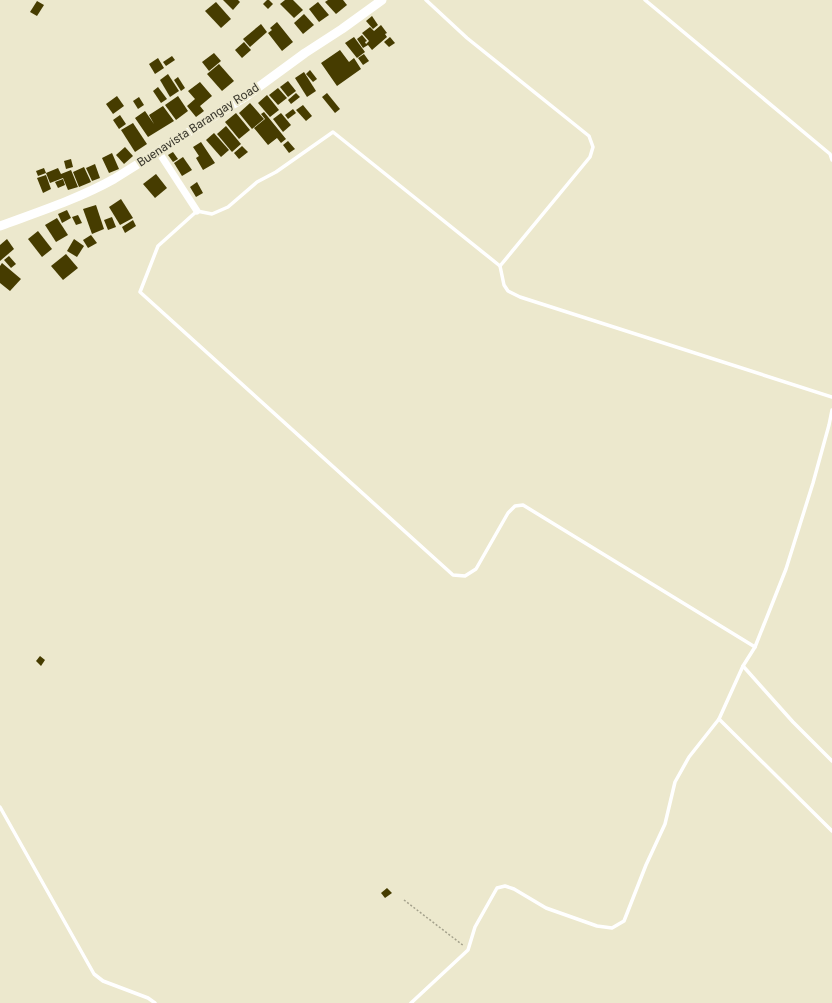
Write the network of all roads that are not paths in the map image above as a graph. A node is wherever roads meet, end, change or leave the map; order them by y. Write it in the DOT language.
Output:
graph roads {
  1 [pos="382,0"];
  2 [pos="426,0"];
  3 [pos="645,0"];
  4 [pos="158,151"];
  5 [pos="832,160"];
  6 [pos="197,211"];
  7 [pos="0,226"];
  8 [pos="500,266"];
  9 [pos="832,397"];
  10 [pos="832,410"];
  11 [pos="755,648"];
  12 [pos="743,666"];
  13 [pos="719,719"];
  14 [pos="832,760"];
  15 [pos="0,807"];
  16 [pos="832,831"];
  17 [pos="155,1003"];
  18 [pos="411,1003"];
  1 -- 4 [label="street, Buenavista Barangay Road"];
  2 -- 8 [label="lane"];
  3 -- 5 [label="lane"];
  4 -- 6 [label="street"];
  4 -- 7 [label="street, Buenavista Barangay Road"];
  6 -- 8 [label="lane"];
  6 -- 11 [label="lane"];
  8 -- 9 [label="lane"];
  10 -- 11 [label="lane"];
  11 -- 12 [label="lane"];
  12 -- 13 [label="lane"];
  12 -- 14 [label="lane"];
  13 -- 16 [label="lane"];
  13 -- 18 [label="lane"];
  15 -- 17 [label="lane"];
}
